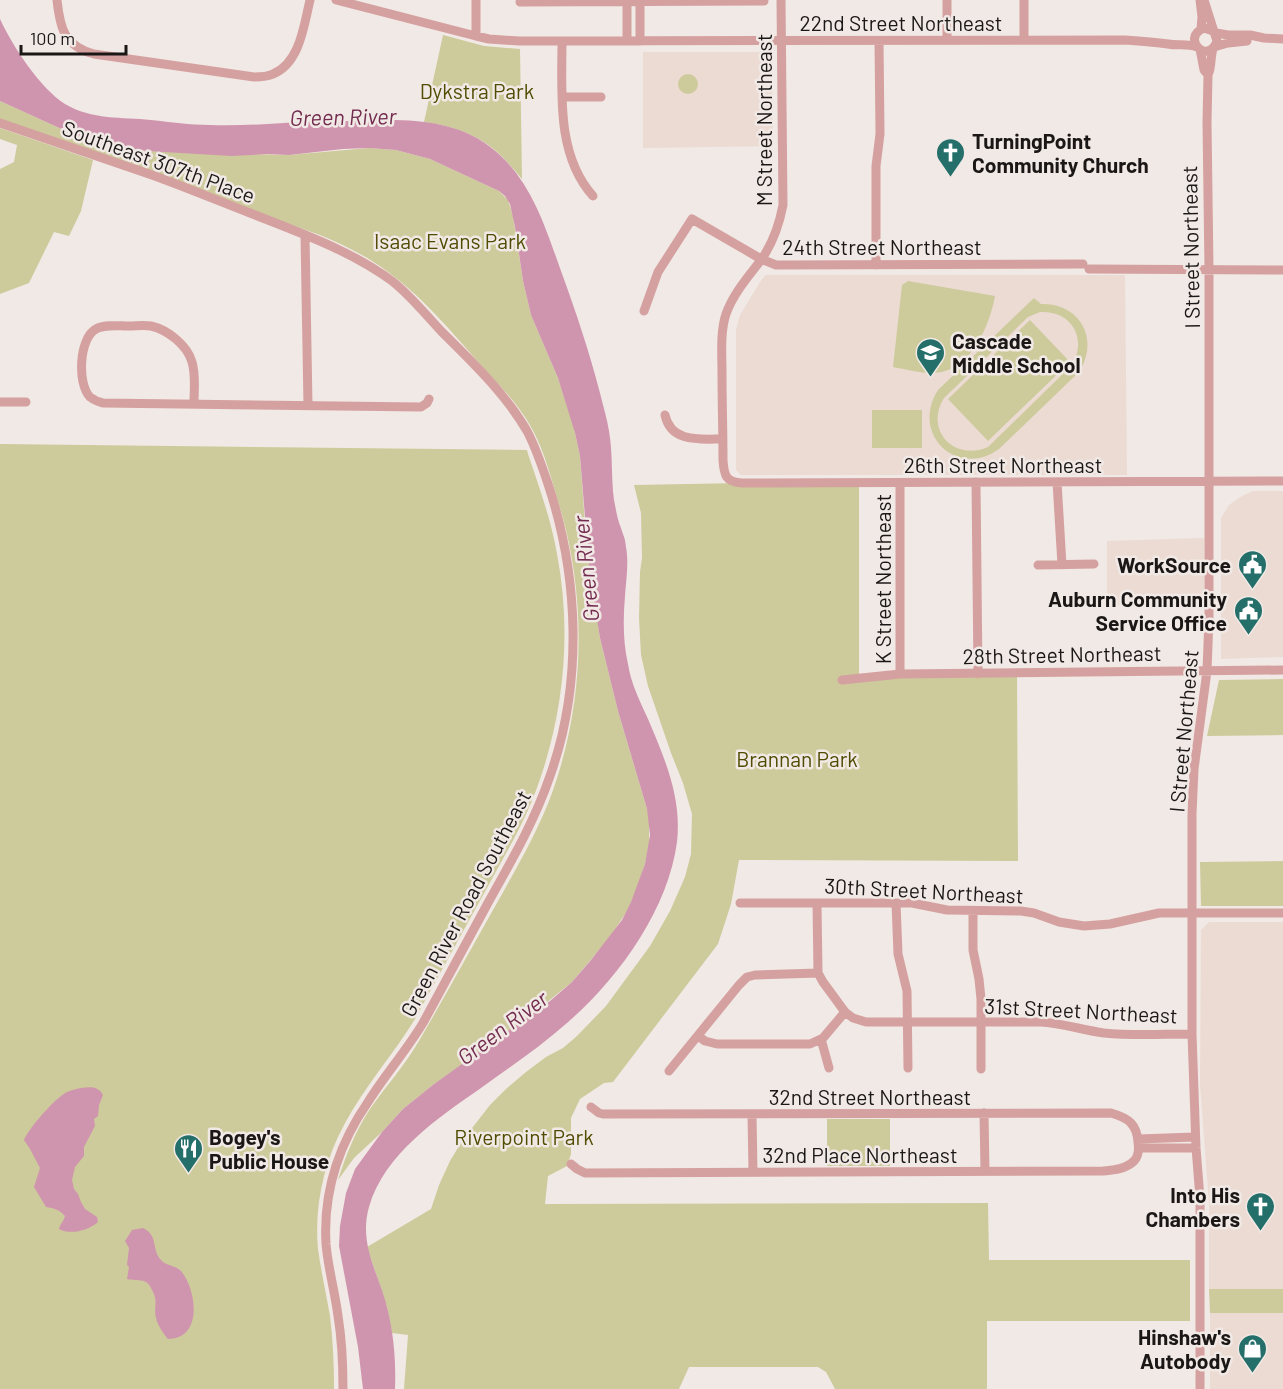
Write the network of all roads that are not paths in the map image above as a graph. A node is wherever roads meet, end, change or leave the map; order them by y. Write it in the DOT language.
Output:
graph roads {
  1 [pos="57,0"];
  2 [pos="310,0"];
  3 [pos="336,0"];
  4 [pos="476,0"];
  5 [pos="782,0"];
  6 [pos="947,0"];
  7 [pos="1024,0"];
  8 [pos="1202,0"];
  9 [pos="548,1"];
  10 [pos="640,1"];
  11 [pos="738,1"];
  12 [pos="764,1"];
  13 [pos="520,2"];
  14 [pos="627,2"];
  15 [pos="1198,31"];
  16 [pos="1214,32"];
  17 [pos="476,36"];
  18 [pos="1264,38"];
  19 [pos="1283,39"];
  20 [pos="782,40"];
  21 [pos="947,40"];
  22 [pos="1024,40"];
  23 [pos="562,41"];
  24 [pos="627,41"];
  25 [pos="640,41"];
  26 [pos="879,41"];
  27 [pos="1162,42"];
  28 [pos="1198,48"];
  29 [pos="1213,48"];
  30 [pos="1208,75"];
  31 [pos="562,96"];
  32 [pos="601,97"];
  33 [pos="0,123"];
  34 [pos="593,196"];
  35 [pos="305,235"];
  36 [pos="761,259"];
  37 [pos="876,265"];
  38 [pos="1209,268"];
  39 [pos="1283,270"];
  40 [pos="644,311"];
  41 [pos="429,399"];
  42 [pos="0,402"];
  43 [pos="26,402"];
  44 [pos="194,403"];
  45 [pos="308,405"];
  46 [pos="666,415"];
  47 [pos="722,439"];
  48 [pos="725,476"];
  49 [pos="1209,481"];
  50 [pos="1283,481"];
  51 [pos="976,482"];
  52 [pos="1057,482"];
  53 [pos="900,483"];
  54 [pos="1094,564"];
  55 [pos="1038,565"];
  56 [pos="1062,565"];
  57 [pos="1283,669"];
  58 [pos="1208,671"];
  59 [pos="900,674"];
  60 [pos="978,674"];
  61 [pos="842,680"];
  62 [pos="740,903"];
  63 [pos="817,903"];
  64 [pos="896,903"];
  65 [pos="973,910"];
  66 [pos="1192,913"];
  67 [pos="1283,913"];
  68 [pos="818,974"];
  69 [pos="845,1012"];
  70 [pos="907,1022"];
  71 [pos="981,1022"];
  72 [pos="1192,1034"];
  73 [pos="698,1036"];
  74 [pos="821,1039"];
  75 [pos="829,1068"];
  76 [pos="908,1068"];
  77 [pos="981,1069"];
  78 [pos="669,1071"];
  79 [pos="591,1107"];
  80 [pos="984,1113"];
  81 [pos="752,1114"];
  82 [pos="1195,1137"];
  83 [pos="1138,1143"];
  84 [pos="1196,1148"];
  85 [pos="571,1164"];
  86 [pos="753,1172"];
  87 [pos="985,1172"];
  88 [pos="343,1389"];
  89 [pos="1200,1389"];
  1 -- 2 [label="street"];
  3 -- 17 [label="street, 22nd Street Northeast"];
  4 -- 17 [label="street"];
  5 -- 20 [label="street, M Street Northeast"];
  6 -- 21 [label="street"];
  7 -- 22 [label="street"];
  8 -- 15 [label="street, I Street Northeast"];
  8 -- 16 [label="street, I Street Northeast"];
  9 -- 13 [label="street"];
  9 -- 14 [label="street"];
  10 -- 11 [label="street"];
  10 -- 14 [label="street"];
  10 -- 25 [label="street"];
  11 -- 12 [label="street"];
  14 -- 24 [label="street"];
  15 -- 16 [label="street"];
  15 -- 27 [label="street, 22nd Street Northeast"];
  15 -- 28 [label="street, I Street Northeast"];
  16 -- 18 [label="street"];
  16 -- 29 [label="street, I Street Northeast"];
  17 -- 23 [label="street, 22nd Street Northeast"];
  18 -- 19 [label="street"];
  18 -- 29 [label="street"];
  20 -- 25 [label="street, 22nd Street Northeast"];
  20 -- 26 [label="street, 22nd Street Northeast"];
  20 -- 36 [label="street, M Street Northeast"];
  21 -- 22 [label="street, 22nd Street Northeast"];
  21 -- 26 [label="street, 22nd Street Northeast"];
  22 -- 27 [label="street, 22nd Street Northeast"];
  23 -- 24 [label="street, 22nd Street Northeast"];
  23 -- 31 [label="street"];
  24 -- 25 [label="street, 22nd Street Northeast"];
  26 -- 37 [label="street"];
  27 -- 28 [label="street, 22nd Street Northeast"];
  28 -- 29 [label="street"];
  28 -- 30 [label="street, I Street Northeast"];
  29 -- 30 [label="street, I Street Northeast"];
  30 -- 38 [label="street, I Street Northeast"];
  31 -- 32 [label="street"];
  31 -- 34 [label="street"];
  33 -- 35 [label="street, Southeast 307th Place"];
  35 -- 45 [label="street"];
  35 -- 88 [label="street, Green River Road Southeast"];
  36 -- 37 [label="street, 24th Street Northeast"];
  36 -- 40 [label="street, 24th Street Northeast"];
  36 -- 47 [label="street, M Street Northeast"];
  37 -- 38 [label="street, 24th Street Northeast"];
  38 -- 39 [label="street, 24th Street Northeast"];
  38 -- 49 [label="street, I Street Northeast"];
  41 -- 45 [label="street"];
  42 -- 43 [label="street"];
  44 -- 44 [label="street"];
  44 -- 45 [label="street"];
  46 -- 47 [label="street"];
  47 -- 48 [label="street, M Street Northeast"];
  48 -- 53 [label="street, 26th Street Northeast"];
  49 -- 50 [label="street, 26th Street Northeast"];
  49 -- 52 [label="street, 26th Street Northeast"];
  49 -- 58 [label="street, I Street Northeast"];
  51 -- 52 [label="street, 26th Street Northeast"];
  51 -- 53 [label="street, 26th Street Northeast"];
  51 -- 60 [label="street"];
  52 -- 56 [label="street"];
  53 -- 59 [label="street, K Street Northeast"];
  54 -- 56 [label="street"];
  55 -- 56 [label="street"];
  57 -- 58 [label="street, 28th Street Northeast"];
  58 -- 60 [label="street, 28th Street Northeast"];
  58 -- 66 [label="street, I Street Northeast"];
  59 -- 60 [label="street, 28th Street Northeast"];
  59 -- 61 [label="street, 28th Street Northeast"];
  62 -- 63 [label="street, 30th Street Northeast"];
  63 -- 64 [label="street, 30th Street Northeast"];
  63 -- 68 [label="street"];
  64 -- 65 [label="street, 30th Street Northeast"];
  64 -- 70 [label="street"];
  65 -- 66 [label="street, 30th Street Northeast"];
  65 -- 71 [label="street"];
  66 -- 67 [label="street, 30th Street Northeast"];
  66 -- 72 [label="street, I Street Northeast"];
  68 -- 69 [label="street"];
  68 -- 73 [label="street"];
  69 -- 70 [label="street, 31st Street Northeast"];
  69 -- 74 [label="street"];
  70 -- 71 [label="street, 31st Street Northeast"];
  70 -- 76 [label="street"];
  71 -- 72 [label="street, 31st Street Northeast"];
  71 -- 77 [label="street"];
  72 -- 82 [label="street, I Street Northeast"];
  73 -- 74 [label="street"];
  73 -- 78 [label="street"];
  74 -- 75 [label="street"];
  79 -- 81 [label="street, 32nd Street Northeast"];
  80 -- 81 [label="street, 32nd Street Northeast"];
  80 -- 83 [label="street, 32nd Street Northeast"];
  80 -- 87 [label="street"];
  81 -- 86 [label="street"];
  82 -- 83 [label="street"];
  82 -- 84 [label="street, I Street Northeast"];
  83 -- 84 [label="street"];
  83 -- 87 [label="street, 32nd Place Northeast"];
  84 -- 89 [label="street, I Street Northeast"];
  85 -- 86 [label="street, 32nd Place Northeast"];
  86 -- 87 [label="street, 32nd Place Northeast"];
}
